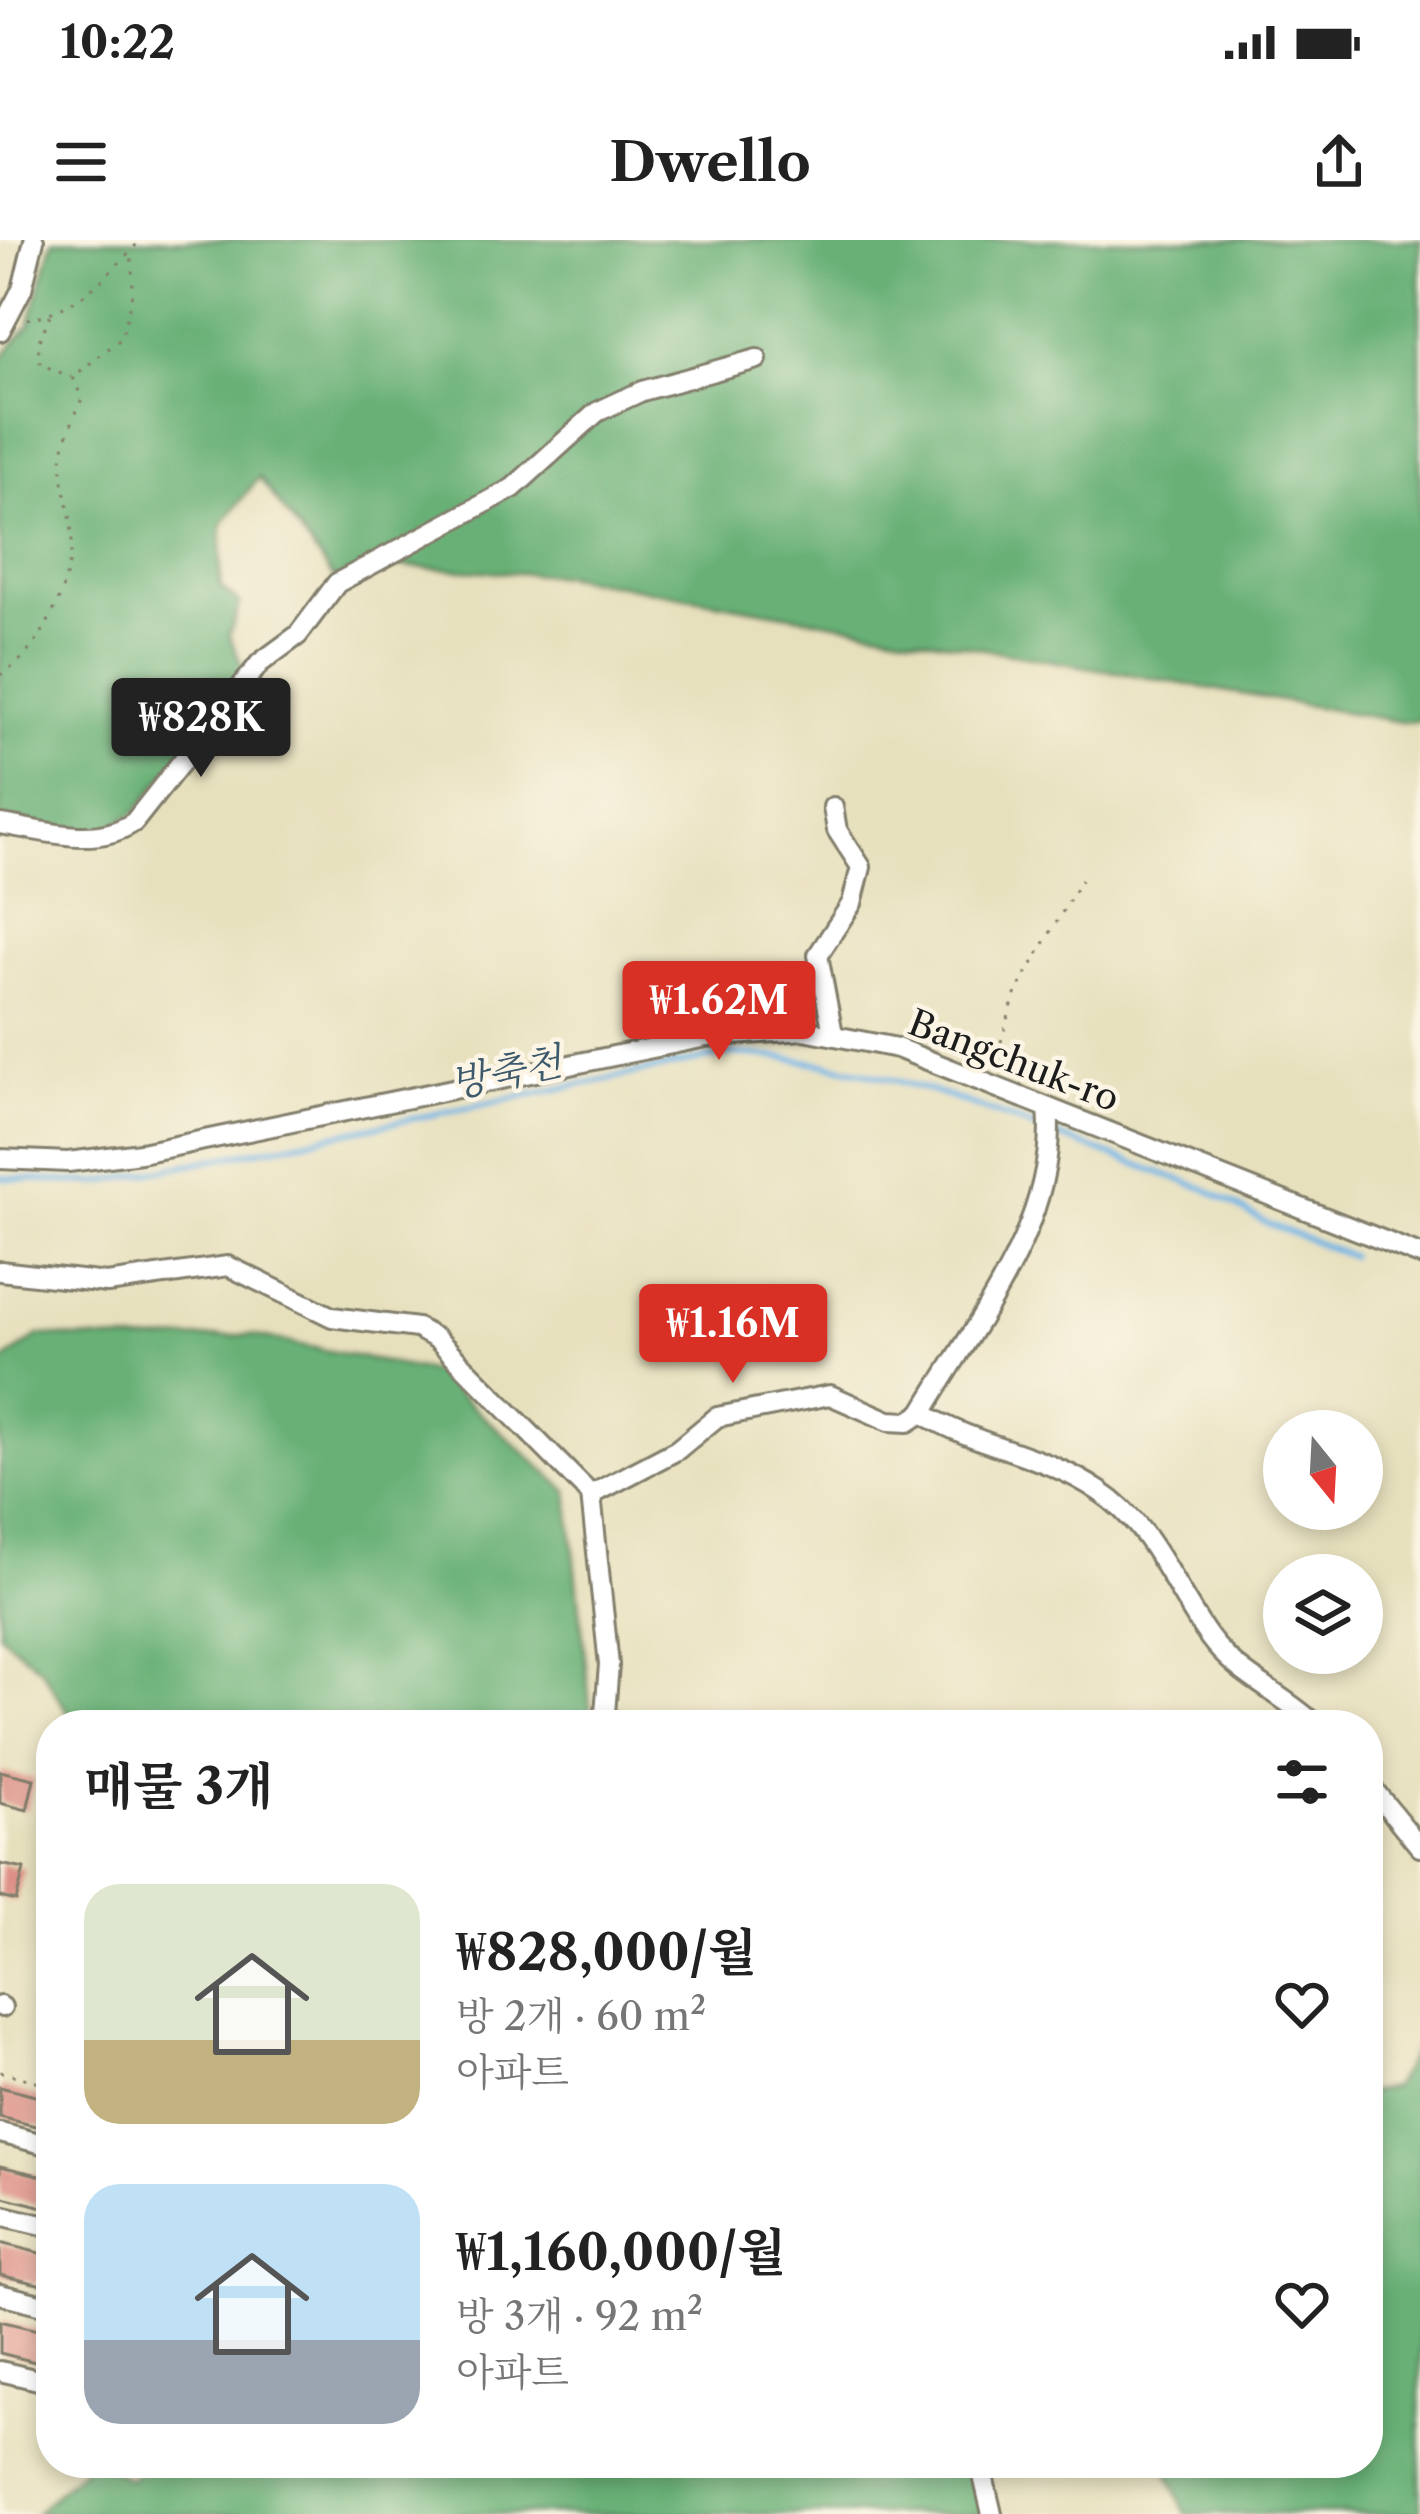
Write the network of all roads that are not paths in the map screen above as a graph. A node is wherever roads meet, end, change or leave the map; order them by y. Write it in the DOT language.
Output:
graph roads {
  1 [pos="34,240"];
  2 [pos="3,326"];
  3 [pos="757,359"];
  4 [pos="833,807"];
  5 [pos="0,824"];
  6 [pos="833,1034"];
  7 [pos="1049,1126"];
  8 [pos="0,1159"];
  9 [pos="1420,1255"];
  10 [pos="0,1271"];
  11 [pos="922,1413"];
  12 [pos="591,1495"];
  13 [pos="605,1710"];
  14 [pos="1295,1710"];
  15 [pos="1383,1801"];
  16 [pos="1420,1847"];
  17 [pos="0,2133"];
  18 [pos="36,2142"];
  19 [pos="0,2215"];
  20 [pos="36,2223"];
  21 [pos="0,2294"];
  22 [pos="36,2303"];
  23 [pos="0,2371"];
  24 [pos="36,2379"];
  25 [pos="984,2478"];
  26 [pos="992,2514"];
  1 -- 2 [label="street"];
  3 -- 5 [label="street"];
  4 -- 6 [label="street"];
  6 -- 7 [label="street, Bangchuk-ro"];
  6 -- 8 [label="street, Bangchuk-ro"];
  7 -- 9 [label="street, Bangchuk-ro"];
  7 -- 11 [label="street"];
  10 -- 12 [label="street"];
  11 -- 12 [label="street"];
  11 -- 14 [label="street"];
  12 -- 13 [label="street"];
  15 -- 16 [label="street"];
  17 -- 18 [label="street"];
  19 -- 20 [label="street"];
  21 -- 22 [label="street"];
  23 -- 24 [label="street"];
  25 -- 26 [label="street"];
}
